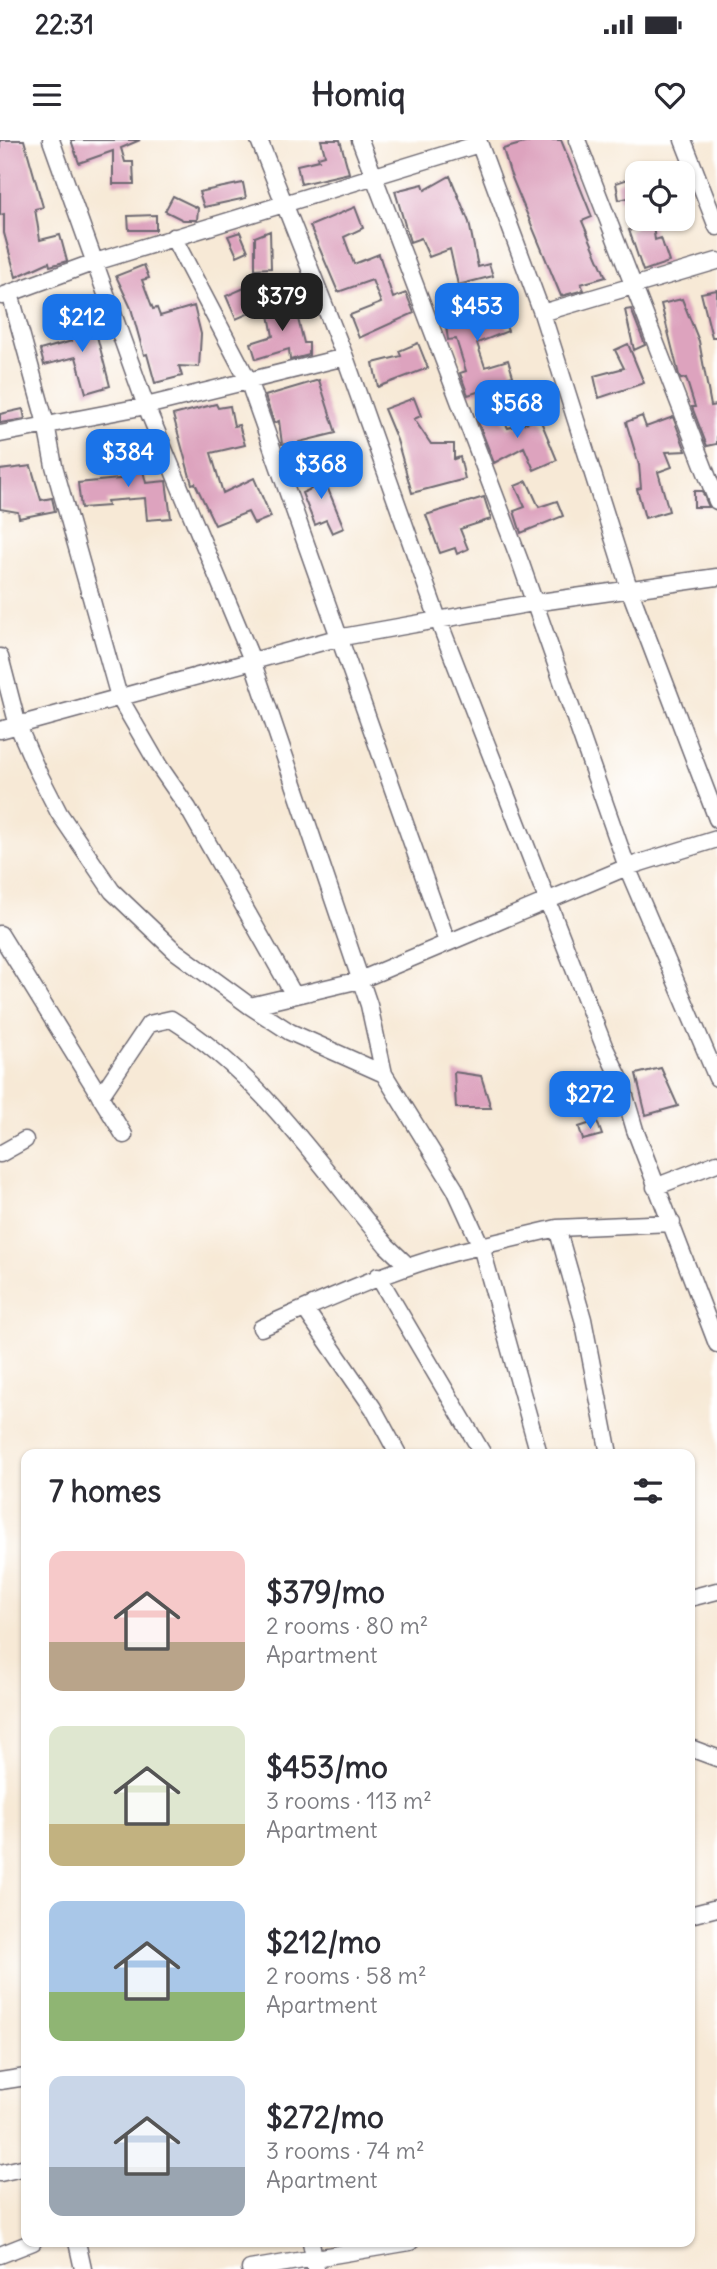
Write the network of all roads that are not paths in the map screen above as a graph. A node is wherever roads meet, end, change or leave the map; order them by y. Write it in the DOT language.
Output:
graph roads {
  1 [pos="51,140"];
  2 [pos="258,140"];
  3 [pos="360,140"];
  4 [pos="577,140"];
  5 [pos="683,140"];
  6 [pos="478,142"];
  7 [pos="373,178"];
  8 [pos="282,202"];
  9 [pos="717,227"];
  10 [pos="173,237"];
  11 [pos="717,261"];
  12 [pos="92,262"];
  13 [pos="634,286"];
  14 [pos="5,295"];
  15 [pos="542,313"];
  16 [pos="345,357"];
  17 [pos="248,380"];
  18 [pos="145,406"];
  19 [pos="46,424"];
  20 [pos="0,434"];
  21 [pos="717,501"];
  22 [pos="717,577"];
  23 [pos="630,591"];
  24 [pos="533,603"];
  25 [pos="438,619"];
  26 [pos="337,638"];
  27 [pos="0,657"];
  28 [pos="252,660"];
  29 [pos="119,697"];
  30 [pos="18,726"];
  31 [pos="0,730"];
  32 [pos="717,820"];
  33 [pos="717,839"];
  34 [pos="627,867"];
  35 [pos="549,902"];
  36 [pos="0,934"];
  37 [pos="447,942"];
  38 [pos="360,980"];
  39 [pos="294,995"];
  40 [pos="250,1006"];
  41 [pos="384,1074"];
  42 [pos="717,1078"];
  43 [pos="100,1097"];
  44 [pos="124,1135"];
  45 [pos="25,1140"];
  46 [pos="0,1154"];
  47 [pos="717,1163"];
  48 [pos="656,1187"];
  49 [pos="672,1223"];
  50 [pos="557,1228"];
  51 [pos="481,1247"];
  52 [pos="407,1265"];
  53 [pos="378,1276"];
  54 [pos="305,1309"];
  55 [pos="261,1328"];
  56 [pos="717,1344"];
  57 [pos="395,1449"];
  58 [pos="480,1449"];
  59 [pos="538,1449"];
  60 [pos="608,1449"];
  61 [pos="695,1750"];
  62 [pos="717,1758"];
  63 [pos="717,1908"];
  64 [pos="695,1914"];
  65 [pos="21,2078"];
  66 [pos="0,2081"];
  67 [pos="21,2168"];
  68 [pos="0,2174"];
  69 [pos="21,2247"];
  70 [pos="79,2247"];
  71 [pos="376,2247"];
  72 [pos="0,2255"];
  73 [pos="314,2256"];
  74 [pos="83,2269"];
  75 [pos="250,2269"];
  1 -- 12 [label="street"];
  2 -- 8 [label="street"];
  3 -- 7 [label="street"];
  4 -- 13 [label="street"];
  5 -- 9 [label="street"];
  6 -- 7 [label="street"];
  6 -- 15 [label="street"];
  7 -- 8 [label="street"];
  7 -- 24 [label="street"];
  8 -- 10 [label="street"];
  8 -- 16 [label="street"];
  10 -- 12 [label="street"];
  10 -- 17 [label="street"];
  11 -- 13 [label="street"];
  12 -- 14 [label="street"];
  12 -- 18 [label="street"];
  13 -- 15 [label="street"];
  13 -- 21 [label="street"];
  14 -- 19 [label="street"];
  15 -- 23 [label="street"];
  16 -- 17 [label="street"];
  16 -- 25 [label="street"];
  17 -- 18 [label="street"];
  17 -- 26 [label="street"];
  18 -- 19 [label="street"];
  18 -- 28 [label="street"];
  19 -- 20 [label="street"];
  19 -- 29 [label="street"];
  22 -- 23 [label="street"];
  23 -- 24 [label="street"];
  23 -- 32 [label="street"];
  24 -- 25 [label="street"];
  24 -- 34 [label="street"];
  25 -- 26 [label="street"];
  25 -- 35 [label="street"];
  26 -- 28 [label="street"];
  26 -- 37 [label="street"];
  27 -- 30 [label="street"];
  28 -- 29 [label="street"];
  28 -- 38 [label="street"];
  29 -- 30 [label="street"];
  29 -- 39 [label="street"];
  30 -- 31 [label="street"];
  30 -- 40 [label="street"];
  33 -- 34 [label="street"];
  34 -- 35 [label="street"];
  34 -- 42 [label="street"];
  35 -- 37 [label="street"];
  35 -- 48 [label="street"];
  36 -- 43 [label="street"];
  37 -- 38 [label="street"];
  38 -- 39 [label="street"];
  38 -- 41 [label="street"];
  39 -- 40 [label="street"];
  40 -- 41 [label="street"];
  41 -- 51 [label="street"];
  43 -- 44 [label="street"];
  43 -- 52 [label="street"];
  45 -- 46 [label="street"];
  47 -- 48 [label="street"];
  48 -- 49 [label="street"];
  49 -- 50 [label="street"];
  49 -- 56 [label="street"];
  50 -- 51 [label="street"];
  50 -- 60 [label="street"];
  51 -- 52 [label="street"];
  51 -- 59 [label="street"];
  52 -- 53 [label="street"];
  53 -- 54 [label="street"];
  53 -- 58 [label="street"];
  54 -- 55 [label="street"];
  54 -- 57 [label="street"];
  61 -- 62 [label="street"];
  63 -- 64 [label="street"];
  65 -- 66 [label="street"];
  67 -- 68 [label="street"];
  69 -- 72 [label="street"];
  70 -- 74 [label="street"];
  71 -- 73 [label="street"];
  73 -- 75 [label="street"];
}
